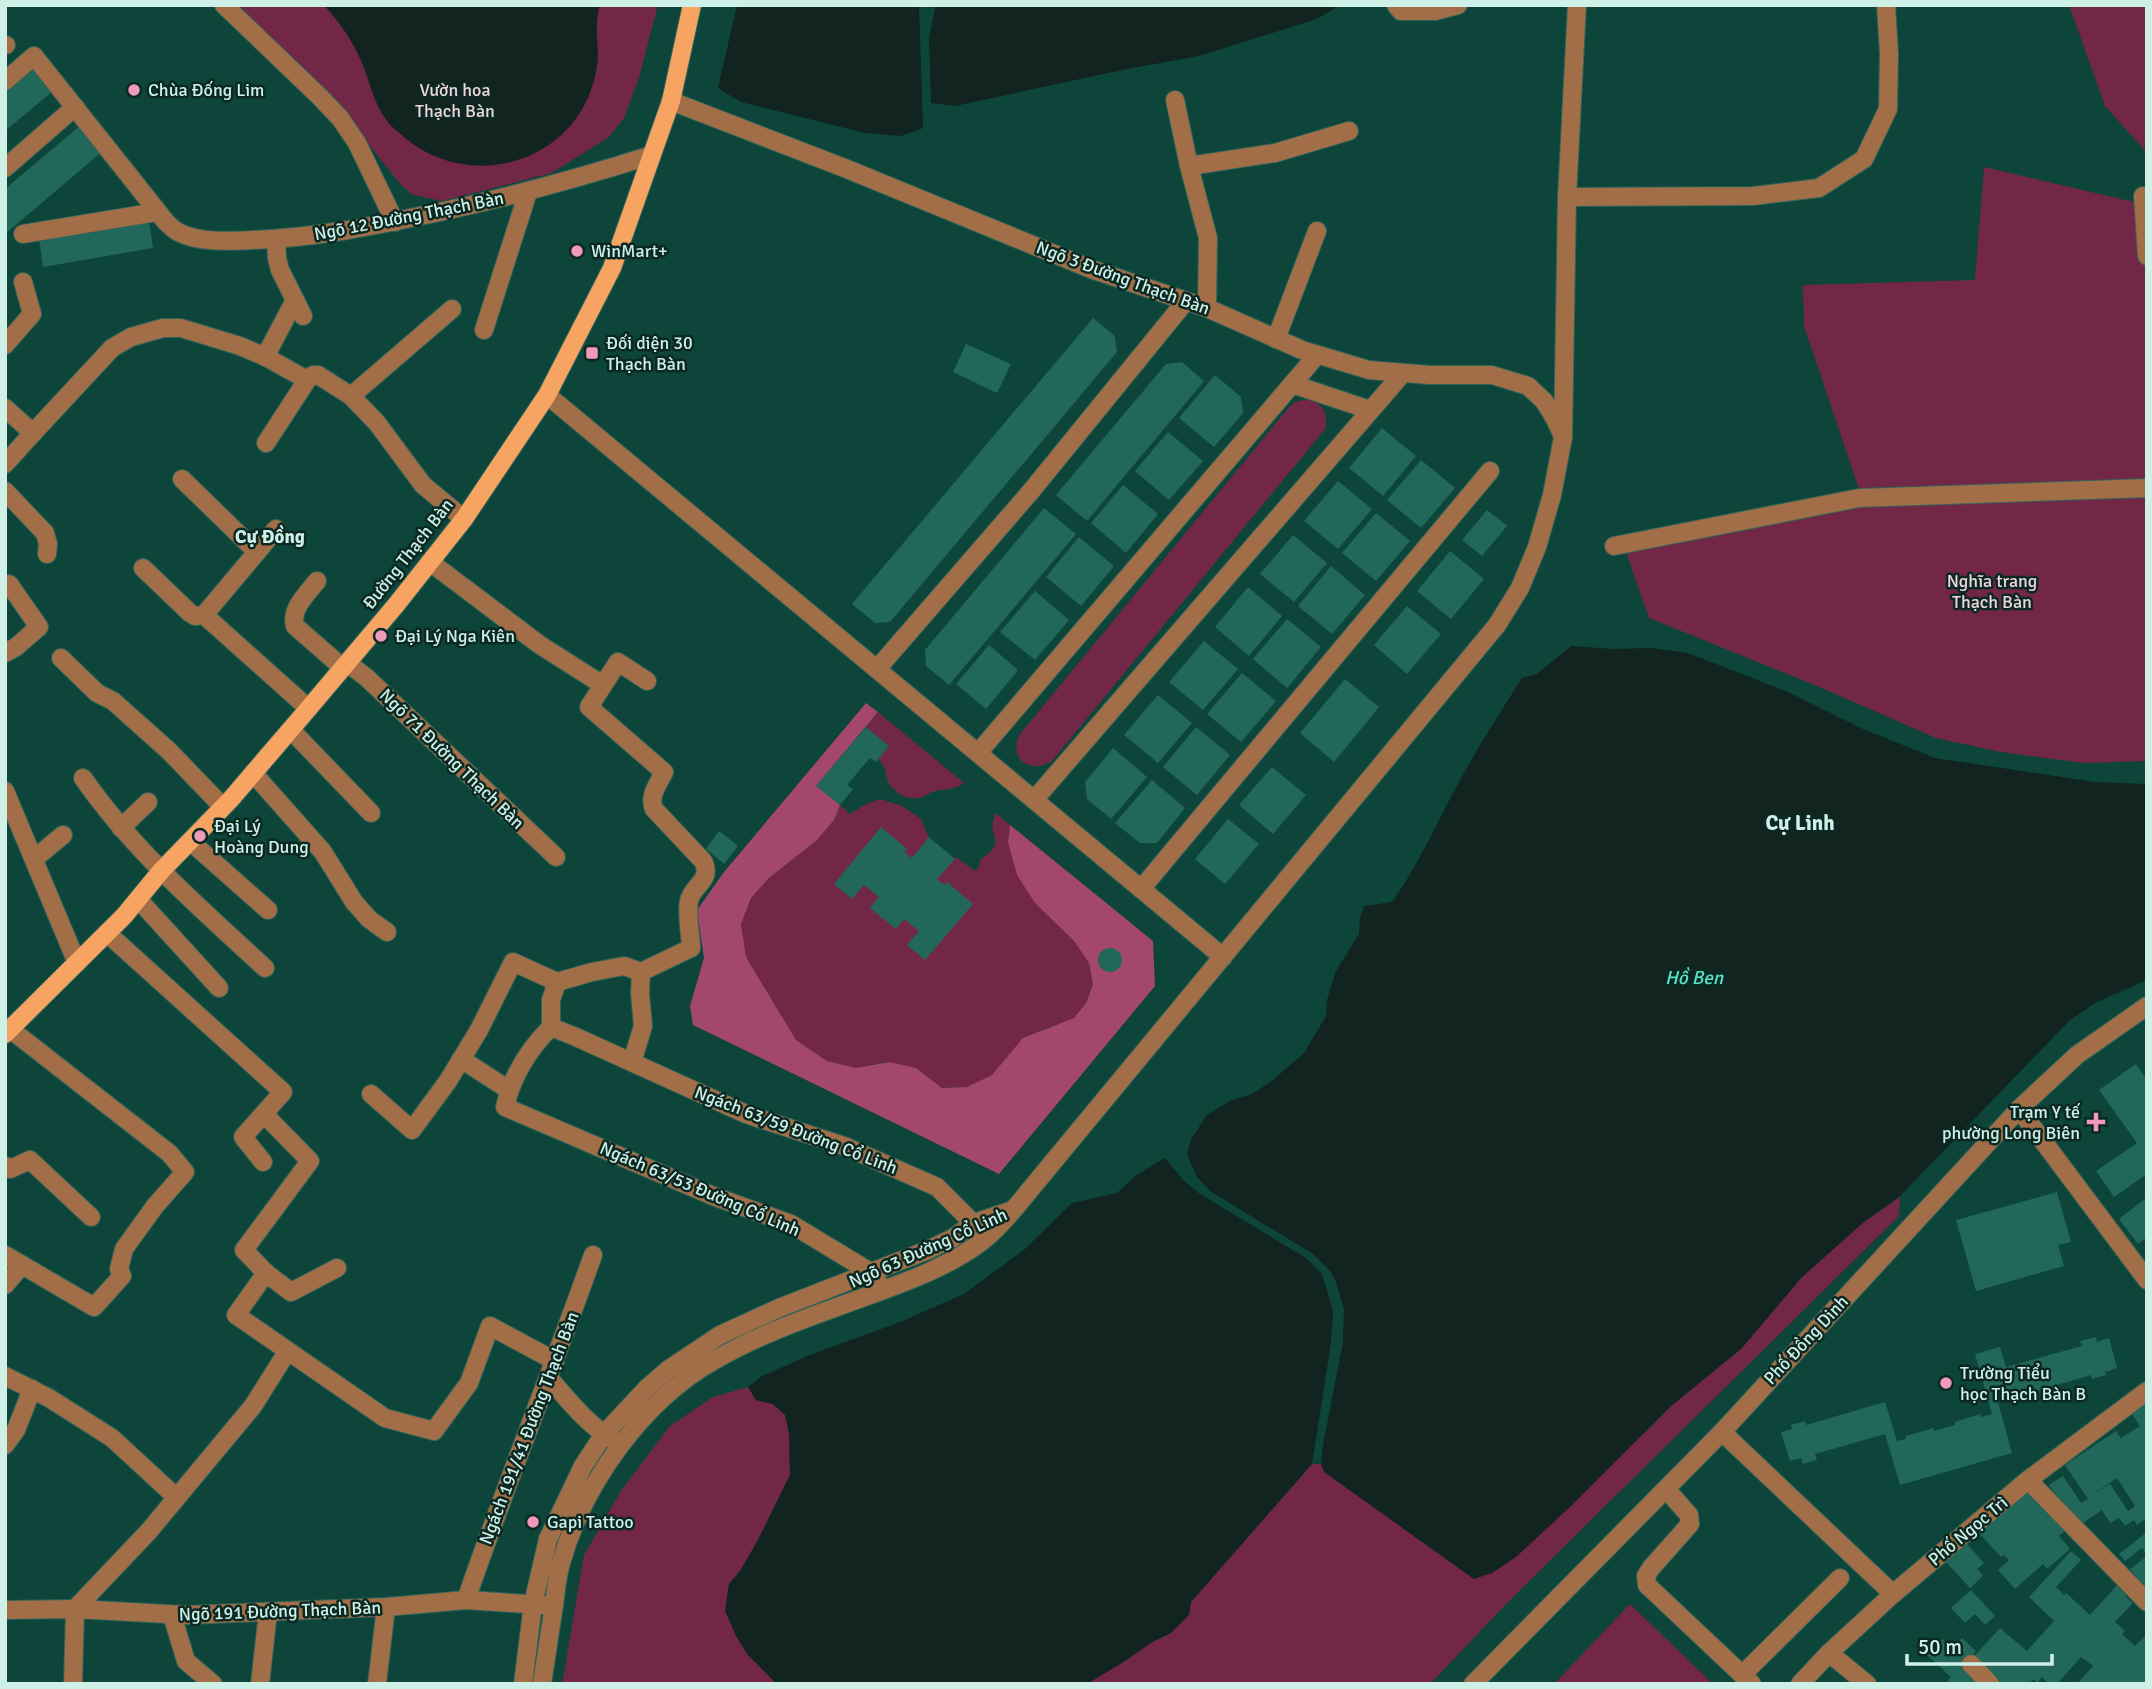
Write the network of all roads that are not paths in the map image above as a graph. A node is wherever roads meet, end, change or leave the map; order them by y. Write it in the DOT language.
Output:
graph roads {
  1 [pos="224,5"];
  2 [pos="692,5"];
  3 [pos="1396,5"];
  4 [pos="1458,5"];
  5 [pos="1577,5"];
  6 [pos="1886,5"];
  7 [pos="5,81"];
  8 [pos="1175,100"];
  9 [pos="671,101"];
  10 [pos="75,107"];
  11 [pos="1349,131"];
  12 [pos="652,155"];
  13 [pos="1189,166"];
  14 [pos="5,168"];
  15 [pos="528,191"];
  16 [pos="2143,196"];
  17 [pos="1567,197"];
  18 [pos="157,212"];
  19 [pos="395,222"];
  20 [pos="1317,231"];
  21 [pos="23,234"];
  22 [pos="276,239"];
  23 [pos="2147,256"];
  24 [pos="23,282"];
  25 [pos="1185,302"];
  26 [pos="1207,308"];
  27 [pos="453,309"];
  28 [pos="484,330"];
  29 [pos="1276,339"];
  30 [pos="5,345"];
  31 [pos="1317,355"];
  32 [pos="265,357"];
  33 [pos="1402,373"];
  34 [pos="307,380"];
  35 [pos="1292,384"];
  36 [pos="547,395"];
  37 [pos="351,396"];
  38 [pos="5,408"];
  39 [pos="1370,410"];
  40 [pos="33,433"];
  41 [pos="1563,437"];
  42 [pos="266,443"];
  43 [pos="5,464"];
  44 [pos="1490,471"];
  45 [pos="182,479"];
  46 [pos="2147,488"];
  47 [pos="5,491"];
  48 [pos="464,519"];
  49 [pos="276,529"];
  50 [pos="1614,546"];
  51 [pos="257,552"];
  52 [pos="47,554"];
  53 [pos="430,562"];
  54 [pos="143,568"];
  55 [pos="317,581"];
  56 [pos="9,583"];
  57 [pos="204,615"];
  58 [pos="5,653"];
  59 [pos="61,658"];
  60 [pos="345,665"];
  61 [pos="877,669"];
  62 [pos="648,681"];
  63 [pos="604,685"];
  64 [pos="308,708"];
  65 [pos="291,730"];
  66 [pos="978,753"];
  67 [pos="253,773"];
  68 [pos="83,778"];
  69 [pos="5,791"];
  70 [pos="1034,800"];
  71 [pos="148,802"];
  72 [pos="223,807"];
  73 [pos="371,813"];
  74 [pos="121,828"];
  75 [pos="63,835"];
  76 [pos="191,842"];
  77 [pos="556,857"];
  78 [pos="34,859"];
  79 [pos="161,872"];
  80 [pos="1140,889"];
  81 [pos="138,899"];
  82 [pos="268,910"];
  83 [pos="387,932"];
  84 [pos="107,933"];
  85 [pos="1223,957"];
  86 [pos="77,963"];
  87 [pos="265,968"];
  88 [pos="641,972"];
  89 [pos="557,982"];
  90 [pos="219,988"];
  91 [pos="2147,1006"];
  92 [pos="551,1027"];
  93 [pos="8,1032"];
  94 [pos="461,1059"];
  95 [pos="632,1062"];
  96 [pos="371,1094"];
  97 [pos="507,1098"];
  98 [pos="2019,1109"];
  99 [pos="264,1114"];
  100 [pos="262,1162"];
  101 [pos="5,1166"];
  102 [pos="1013,1209"];
  103 [pos="91,1217"];
  104 [pos="974,1223"];
  105 [pos="987,1238"];
  106 [pos="5,1255"];
  107 [pos="593,1255"];
  108 [pos="22,1265"];
  109 [pos="337,1268"];
  110 [pos="266,1273"];
  111 [pos="872,1273"];
  112 [pos="2147,1279"];
  113 [pos="5,1285"];
  114 [pos="883,1290"];
  115 [pos="779,1308"];
  116 [pos="785,1327"];
  117 [pos="720,1335"];
  118 [pos="287,1352"];
  119 [pos="728,1353"];
  120 [pos="555,1361"];
  121 [pos="5,1376"];
  122 [pos="549,1378"];
  123 [pos="32,1389"];
  124 [pos="2147,1391"];
  125 [pos="1722,1432"];
  126 [pos="604,1434"];
  127 [pos="5,1445"];
  128 [pos="622,1445"];
  129 [pos="2028,1480"];
  130 [pos="1666,1489"];
  131 [pos="176,1497"];
  132 [pos="1840,1578"];
  133 [pos="1893,1594"];
  134 [pos="466,1600"];
  135 [pos="2147,1602"];
  136 [pos="533,1604"];
  137 [pos="554,1606"];
  138 [pos="386,1607"];
  139 [pos="75,1609"];
  140 [pos="5,1610"];
  141 [pos="268,1612"];
  142 [pos="172,1615"];
  143 [pos="1829,1653"];
  144 [pos="1970,1664"];
  145 [pos="1747,1679"];
  146 [pos="73,1684"];
  147 [pos="213,1684"];
  148 [pos="260,1684"];
  149 [pos="377,1684"];
  150 [pos="523,1684"];
  151 [pos="542,1684"];
  152 [pos="1473,1684"];
  153 [pos="1800,1684"];
  154 [pos="1867,1684"];
  155 [pos="1990,1684"];
  1 -- 19 [label="street"];
  2 -- 9 [label="main road, Đường Thạch Bàn"];
  3 -- 4 [label="street"];
  5 -- 17 [label="street"];
  6 -- 17 [label="street"];
  7 -- 10 [label="street, Ngõ 12 Đường Thạch Bàn"];
  8 -- 13 [label="street"];
  9 -- 12 [label="main road, Đường Thạch Bàn"];
  9 -- 25 [label="street, Ngõ 3 Đường Thạch Bàn"];
  10 -- 14 [label="street"];
  10 -- 18 [label="street, Ngõ 12 Đường Thạch Bàn"];
  11 -- 13 [label="street"];
  12 -- 15 [label="street, Ngõ 12 Đường Thạch Bàn"];
  12 -- 36 [label="main road, Đường Thạch Bàn"];
  13 -- 26 [label="street"];
  15 -- 19 [label="street, Ngõ 12 Đường Thạch Bàn"];
  15 -- 28 [label="street"];
  16 -- 23 [label="street"];
  17 -- 41 [label="street"];
  18 -- 21 [label="street"];
  18 -- 22 [label="street, Ngõ 12 Đường Thạch Bàn"];
  19 -- 22 [label="street, Ngõ 12 Đường Thạch Bàn"];
  20 -- 29 [label="street"];
  22 -- 32 [label="street"];
  24 -- 30 [label="street"];
  25 -- 26 [label="street, Ngõ 3 Đường Thạch Bàn"];
  25 -- 61 [label="street"];
  26 -- 29 [label="street, Ngõ 3 Đường Thạch Bàn"];
  27 -- 37 [label="street"];
  29 -- 31 [label="street, Ngõ 3 Đường Thạch Bàn"];
  31 -- 33 [label="street, Ngõ 3 Đường Thạch Bàn"];
  31 -- 35 [label="street"];
  32 -- 34 [label="street"];
  32 -- 40 [label="street"];
  33 -- 39 [label="street"];
  33 -- 41 [label="street, Ngõ 3 Đường Thạch Bàn"];
  34 -- 37 [label="street"];
  34 -- 42 [label="street"];
  35 -- 39 [label="street"];
  35 -- 66 [label="street"];
  36 -- 48 [label="main road, Đường Thạch Bàn"];
  36 -- 61 [label="street"];
  37 -- 48 [label="street"];
  38 -- 40 [label="street"];
  39 -- 70 [label="street"];
  40 -- 43 [label="street"];
  41 -- 85 [label="street"];
  44 -- 80 [label="street"];
  45 -- 51 [label="street"];
  46 -- 50 [label="street"];
  47 -- 52 [label="street"];
  48 -- 53 [label="main road, Đường Thạch Bàn"];
  49 -- 51 [label="street"];
  51 -- 57 [label="street"];
  53 -- 60 [label="main road, Đường Thạch Bàn"];
  53 -- 63 [label="street"];
  54 -- 57 [label="street"];
  55 -- 60 [label="street, Ngõ 71 Đường Thạch Bàn"];
  56 -- 58 [label="street"];
  57 -- 64 [label="street"];
  59 -- 72 [label="street"];
  60 -- 64 [label="main road, Đường Thạch Bàn"];
  60 -- 77 [label="street, Ngõ 71 Đường Thạch Bàn"];
  61 -- 66 [label="street"];
  62 -- 63 [label="street"];
  63 -- 88 [label="street"];
  64 -- 65 [label="main road, Đường Thạch Bàn"];
  65 -- 67 [label="main road, Đường Thạch Bàn"];
  65 -- 73 [label="street"];
  66 -- 70 [label="street"];
  67 -- 72 [label="main road, Đường Thạch Bàn"];
  67 -- 83 [label="street"];
  68 -- 74 [label="street"];
  69 -- 78 [label="street"];
  70 -- 80 [label="street"];
  71 -- 74 [label="street"];
  72 -- 76 [label="main road, Đường Thạch Bàn"];
  74 -- 79 [label="street"];
  75 -- 78 [label="street"];
  76 -- 79 [label="main road, Đường Thạch Bàn"];
  76 -- 82 [label="street"];
  78 -- 86 [label="street"];
  79 -- 81 [label="main road, Đường Thạch Bàn"];
  79 -- 87 [label="street"];
  80 -- 85 [label="street"];
  81 -- 84 [label="main road, Đường Thạch Bàn"];
  81 -- 90 [label="street"];
  84 -- 86 [label="main road, Đường Thạch Bàn"];
  84 -- 99 [label="street"];
  85 -- 102 [label="street"];
  86 -- 93 [label="main road, Đường Thạch Bàn"];
  88 -- 89 [label="street"];
  88 -- 95 [label="street"];
  89 -- 92 [label="street"];
  89 -- 94 [label="street"];
  91 -- 98 [label="street, Phố Đồng Dinh"];
  92 -- 95 [label="street, Ngách 63/59 Đường Cổ Linh"];
  92 -- 97 [label="street"];
  93 -- 108 [label="street"];
  94 -- 96 [label="street"];
  94 -- 97 [label="street, Ngách 63/53 Đường Cổ Linh"];
  95 -- 104 [label="street, Ngách 63/59 Đường Cổ Linh"];
  97 -- 111 [label="street, Ngách 63/53 Đường Cổ Linh"];
  98 -- 112 [label="street"];
  98 -- 125 [label="street, Phố Đồng Dinh"];
  99 -- 100 [label="street"];
  99 -- 110 [label="street"];
  101 -- 103 [label="street"];
  102 -- 104 [label="street, Ngõ 63 Đường Cổ Linh"];
  102 -- 105 [label="street, Ngõ 63 Đường Cổ Linh"];
  104 -- 105 [label="street, Ngách 63/59 Đường Cổ Linh"];
  104 -- 111 [label="street, Ngõ 63 Đường Cổ Linh"];
  105 -- 114 [label="street, Ngõ 63 Đường Cổ Linh"];
  106 -- 108 [label="street"];
  107 -- 120 [label="street, Ngách 191/41 Đường Thạch Bàn"];
  108 -- 113 [label="street"];
  109 -- 110 [label="street"];
  110 -- 118 [label="street"];
  111 -- 114 [label="street, Ngách 63/53 Đường Cổ Linh"];
  111 -- 115 [label="street, Ngõ 63 Đường Cổ Linh"];
  114 -- 116 [label="street, Ngõ 63 Đường Cổ Linh"];
  115 -- 116 [label="street"];
  115 -- 117 [label="street, Ngõ 63 Đường Cổ Linh"];
  116 -- 119 [label="street, Ngõ 63 Đường Cổ Linh"];
  117 -- 119 [label="street"];
  117 -- 126 [label="street, Ngõ 63 Đường Cổ Linh"];
  118 -- 120 [label="street"];
  118 -- 131 [label="street"];
  119 -- 128 [label="street, Ngõ 63 Đường Cổ Linh"];
  120 -- 122 [label="street, Ngách 191/41 Đường Thạch Bàn"];
  121 -- 123 [label="street"];
  122 -- 126 [label="street"];
  122 -- 134 [label="street, Ngách 191/41 Đường Thạch Bàn"];
  123 -- 127 [label="street"];
  123 -- 131 [label="street"];
  124 -- 129 [label="street, Phố Ngọc Trì"];
  125 -- 130 [label="street, Phố Đồng Dinh"];
  125 -- 133 [label="street"];
  126 -- 128 [label="street"];
  126 -- 136 [label="street, Ngõ 63 Đường Cổ Linh"];
  128 -- 137 [label="street, Ngõ 63 Đường Cổ Linh"];
  129 -- 133 [label="street, Phố Ngọc Trì"];
  129 -- 135 [label="street"];
  130 -- 145 [label="street"];
  130 -- 152 [label="street, Phố Đồng Dinh"];
  131 -- 139 [label="street"];
  132 -- 145 [label="street"];
  133 -- 143 [label="street, Phố Ngọc Trì"];
  134 -- 136 [label="street, Ngõ 191 Đường Thạch Bàn"];
  134 -- 138 [label="street, Ngõ 191 Đường Thạch Bàn"];
  136 -- 137 [label="street, Ngõ 191 Đường Thạch Bàn"];
  136 -- 150 [label="street, Ngõ 63 Đường Cổ Linh"];
  137 -- 151 [label="street, Ngõ 63 Đường Cổ Linh"];
  138 -- 141 [label="street, Ngõ 191 Đường Thạch Bàn"];
  138 -- 149 [label="street"];
  139 -- 140 [label="street, Ngõ 191 Đường Thạch Bàn"];
  139 -- 142 [label="street, Ngõ 191 Đường Thạch Bàn"];
  139 -- 146 [label="street"];
  141 -- 142 [label="street, Ngõ 191 Đường Thạch Bàn"];
  141 -- 148 [label="street"];
  142 -- 147 [label="street"];
  143 -- 153 [label="street, Phố Ngọc Trì"];
  143 -- 154 [label="street"];
  144 -- 155 [label="street"];
}
